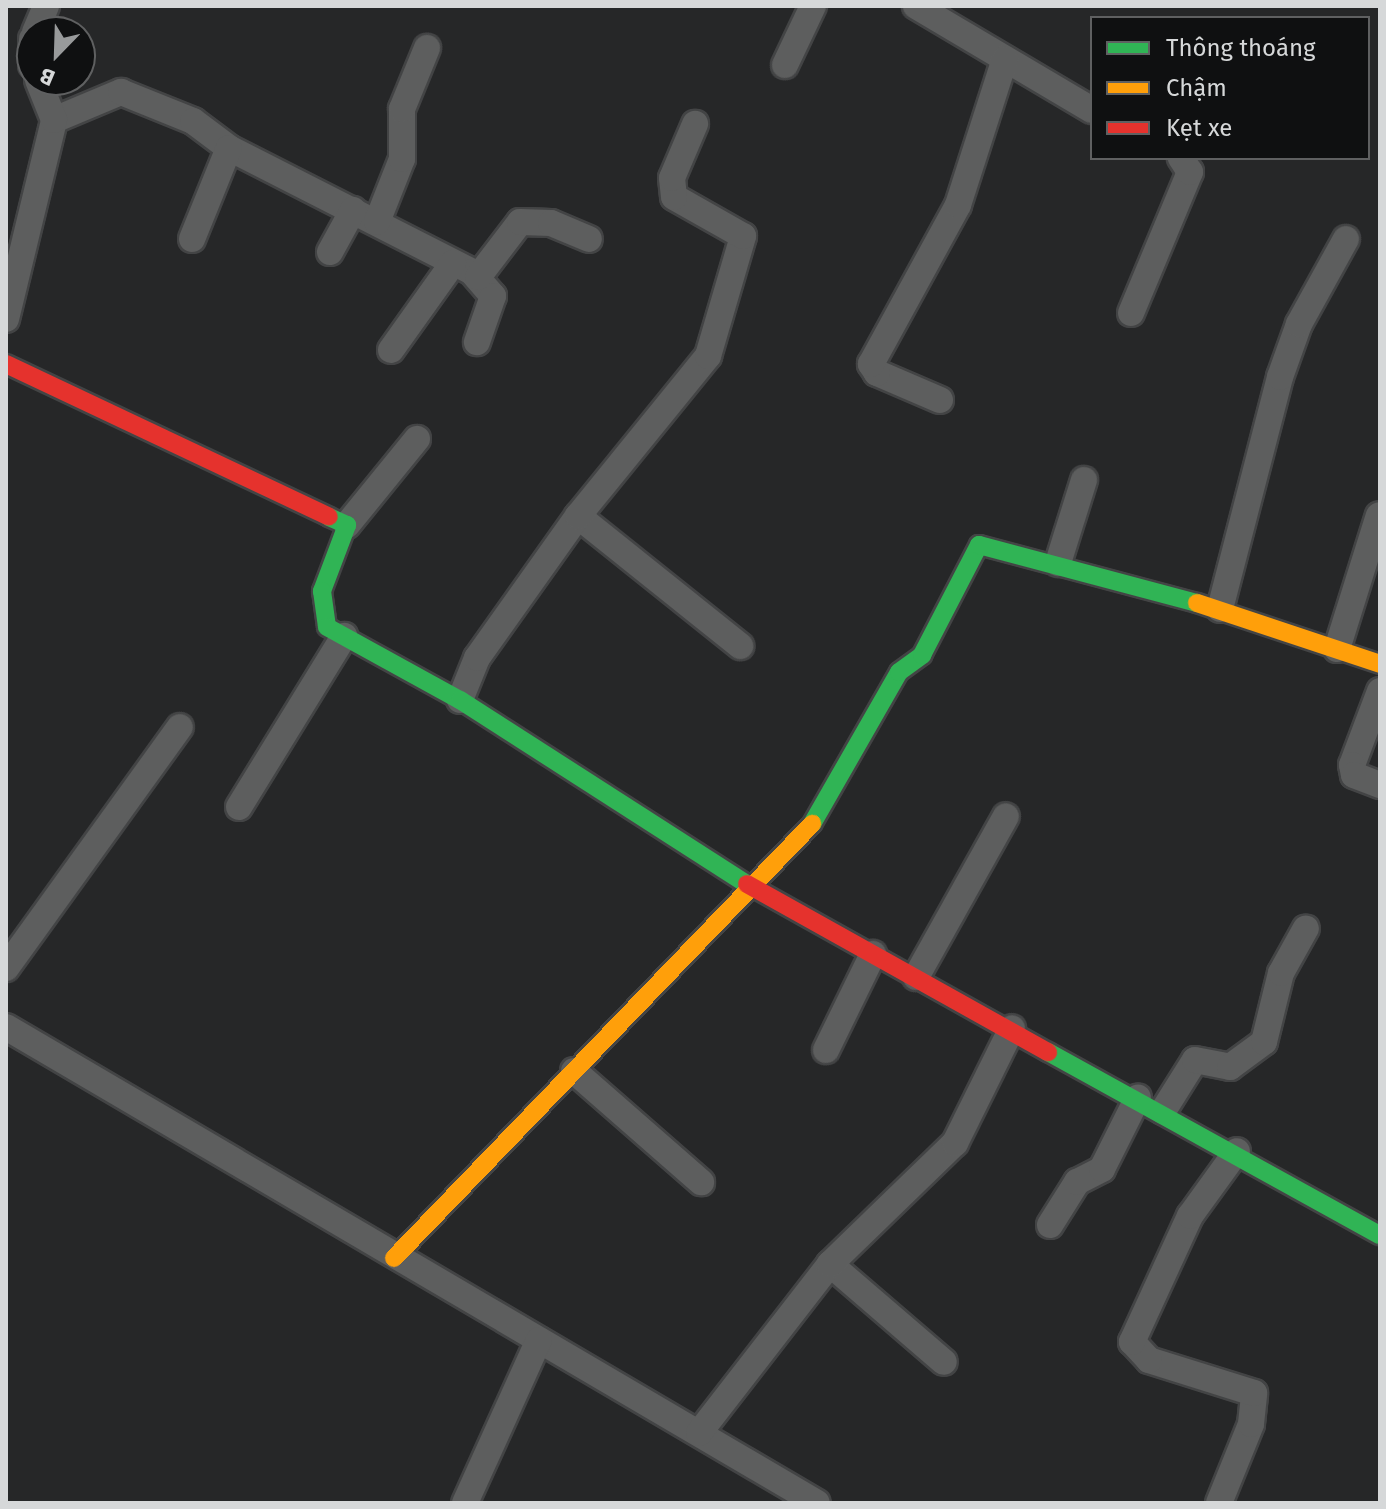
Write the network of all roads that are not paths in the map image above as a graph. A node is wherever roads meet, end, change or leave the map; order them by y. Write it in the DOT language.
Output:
graph roads {
  1 [pos="813,6"];
  2 [pos="916,6"];
  3 [pos="427,48"];
  4 [pos="1005,59"];
  5 [pos="785,65"];
  6 [pos="44,96"];
  7 [pos="1090,109"];
  8 [pos="54,120"];
  9 [pos="695,124"];
  10 [pos="229,148"];
  11 [pos="1182,160"];
  12 [pos="353,210"];
  13 [pos="377,222"];
  14 [pos="192,239"];
  15 [pos="589,239"];
  16 [pos="1346,239"];
  17 [pos="330,252"];
  18 [pos="453,263"];
  19 [pos="478,277"];
  20 [pos="1131,313"];
  21 [pos="6,319"];
  22 [pos="477,342"];
  23 [pos="391,350"];
  24 [pos="6,364"];
  25 [pos="940,400"];
  26 [pos="417,439"];
  27 [pos="1084,480"];
  28 [pos="1379,515"];
  29 [pos="578,516"];
  30 [pos="347,525"];
  31 [pos="1058,563"];
  32 [pos="1220,609"];
  33 [pos="344,636"];
  34 [pos="740,646"];
  35 [pos="1337,649"];
  36 [pos="1380,664"];
  37 [pos="1380,691"];
  38 [pos="460,700"];
  39 [pos="180,727"];
  40 [pos="1380,785"];
  41 [pos="239,807"];
  42 [pos="1006,816"];
  43 [pos="751,887"];
  44 [pos="1306,928"];
  45 [pos="873,954"];
  46 [pos="6,968"];
  47 [pos="916,977"];
  48 [pos="6,1027"];
  49 [pos="1012,1028"];
  50 [pos="826,1050"];
  51 [pos="574,1071"];
  52 [pos="1138,1097"];
  53 [pos="1163,1111"];
  54 [pos="1237,1151"];
  55 [pos="701,1182"];
  56 [pos="1050,1225"];
  57 [pos="1380,1235"];
  58 [pos="394,1258"];
  59 [pos="830,1264"];
  60 [pos="534,1351"];
  61 [pos="944,1362"];
  62 [pos="699,1433"];
  63 [pos="465,1503"];
  64 [pos="817,1503"];
  65 [pos="1219,1503"];
  1 -- 5 [label="street"];
  2 -- 4 [label="street"];
  3 -- 13 [label="street"];
  4 -- 7 [label="street"];
  4 -- 25 [label="street"];
  6 -- 8 [label="street"];
  8 -- 10 [label="street"];
  8 -- 21 [label="street"];
  9 -- 29 [label="street"];
  10 -- 12 [label="street"];
  10 -- 14 [label="street"];
  11 -- 20 [label="street"];
  12 -- 13 [label="street"];
  12 -- 17 [label="street"];
  13 -- 18 [label="street"];
  15 -- 19 [label="street"];
  16 -- 32 [label="street"];
  18 -- 19 [label="street"];
  18 -- 23 [label="street"];
  19 -- 22 [label="street"];
  24 -- 30 [label="street"];
  26 -- 30 [label="street"];
  27 -- 31 [label="street"];
  28 -- 35 [label="street"];
  29 -- 34 [label="street"];
  29 -- 38 [label="street"];
  30 -- 33 [label="street"];
  31 -- 32 [label="street"];
  31 -- 43 [label="street"];
  32 -- 35 [label="street"];
  33 -- 38 [label="street"];
  33 -- 41 [label="street"];
  35 -- 36 [label="street"];
  37 -- 40 [label="street"];
  38 -- 43 [label="street"];
  39 -- 46 [label="street"];
  42 -- 47 [label="street"];
  43 -- 45 [label="street"];
  43 -- 51 [label="street"];
  44 -- 53 [label="street"];
  45 -- 47 [label="street"];
  45 -- 50 [label="street"];
  47 -- 49 [label="street"];
  48 -- 58 [label="street"];
  49 -- 52 [label="street"];
  49 -- 59 [label="street"];
  51 -- 55 [label="street"];
  51 -- 58 [label="street"];
  52 -- 53 [label="street"];
  52 -- 56 [label="street"];
  53 -- 54 [label="street"];
  54 -- 57 [label="street"];
  54 -- 65 [label="street"];
  58 -- 60 [label="street"];
  59 -- 61 [label="street"];
  59 -- 62 [label="street"];
  60 -- 62 [label="street"];
  60 -- 63 [label="street"];
  62 -- 64 [label="street"];
}
